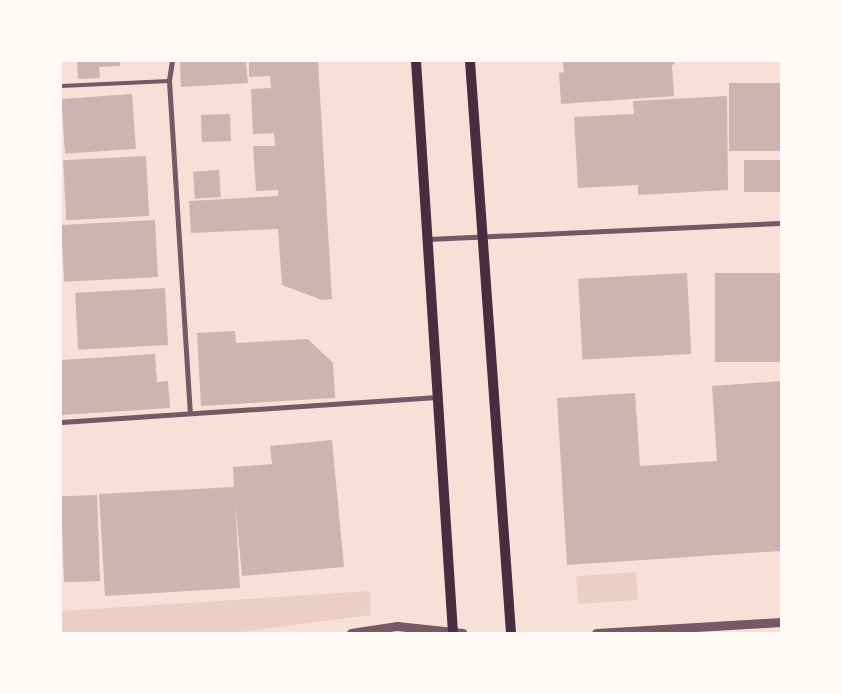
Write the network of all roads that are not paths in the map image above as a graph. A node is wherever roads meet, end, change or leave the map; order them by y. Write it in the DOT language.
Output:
graph roads {
  1 [pos="172,61"];
  2 [pos="416,61"];
  3 [pos="470,61"];
  4 [pos="169,81"];
  5 [pos="61,86"];
  6 [pos="781,223"];
  7 [pos="428,239"];
  8 [pos="480,239"];
  9 [pos="438,397"];
  10 [pos="190,413"];
  11 [pos="61,422"];
  12 [pos="781,622"];
  13 [pos="456,632"];
  14 [pos="351,633"];
  15 [pos="511,633"];
  16 [pos="596,633"];
  1 -- 4 [label="street"];
  2 -- 7 [label="main road"];
  3 -- 8 [label="main road"];
  4 -- 5 [label="lane"];
  4 -- 10 [label="street"];
  6 -- 8 [label="street"];
  7 -- 8 [label="street"];
  7 -- 9 [label="main road"];
  8 -- 15 [label="main road"];
  9 -- 10 [label="street"];
  9 -- 13 [label="main road"];
  10 -- 11 [label="street"];
  12 -- 16 [label="street"];
  13 -- 14 [label="street"];
}
